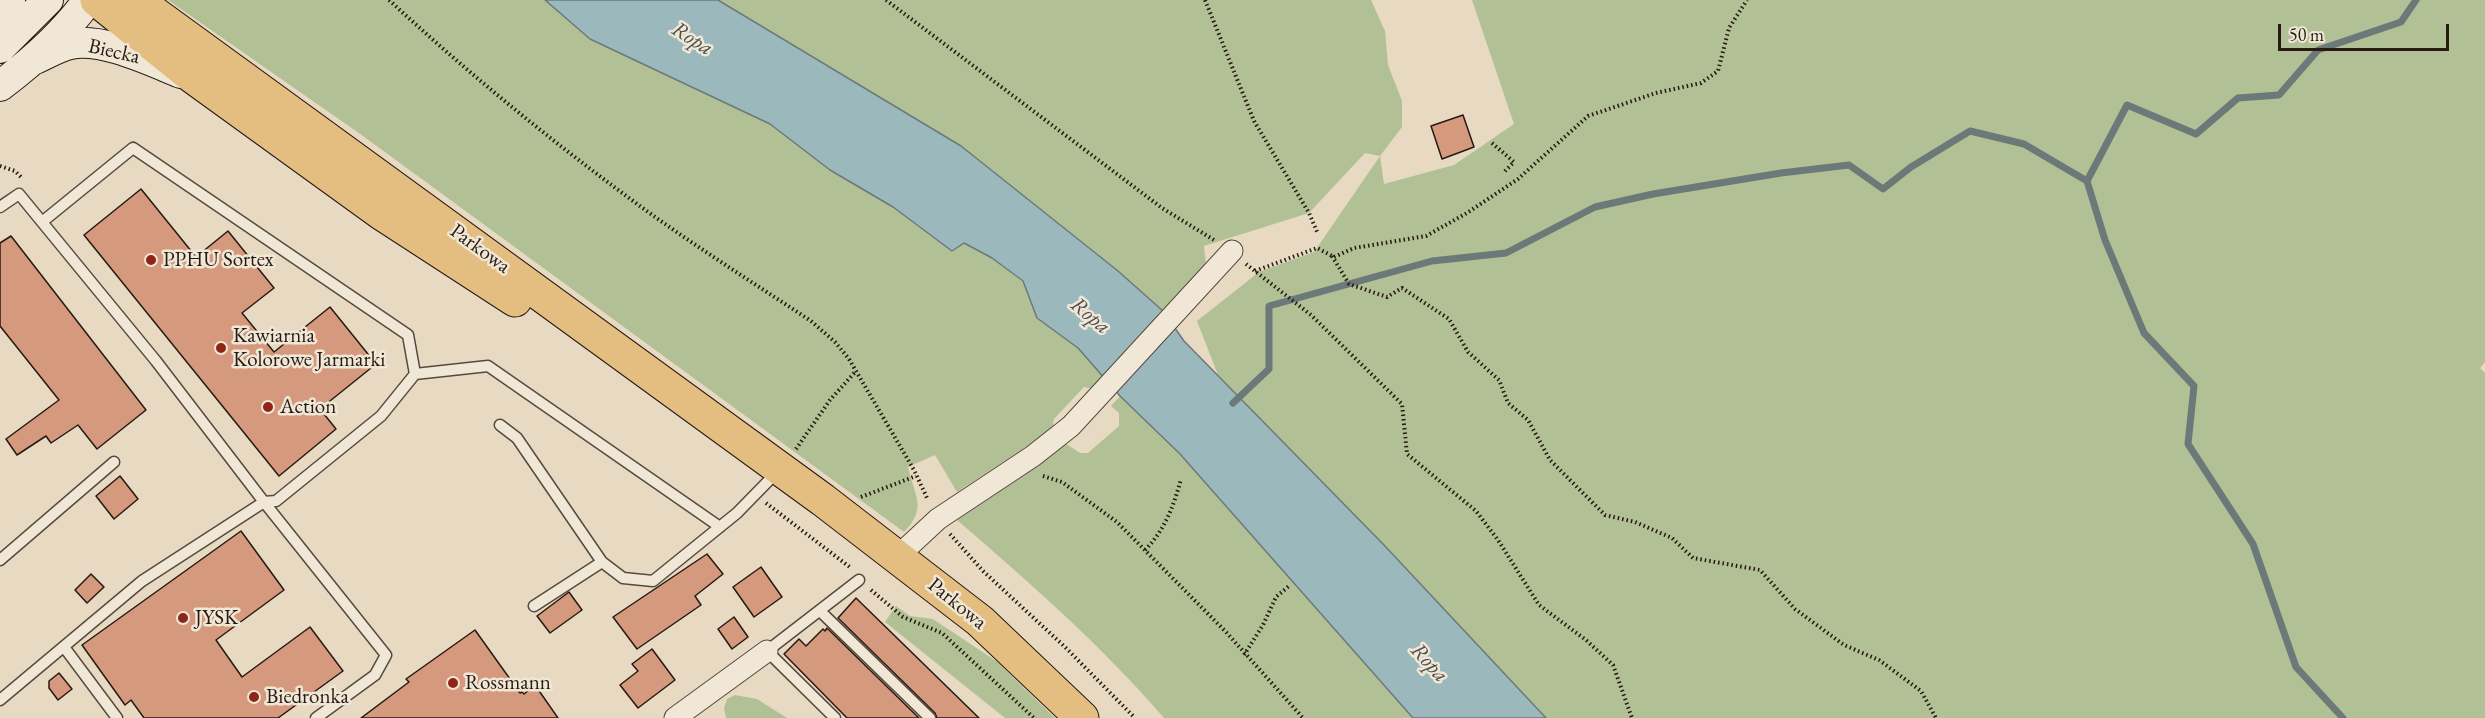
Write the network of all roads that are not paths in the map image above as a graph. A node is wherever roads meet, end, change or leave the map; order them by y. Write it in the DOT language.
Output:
graph roads {
  1 [pos="10,0"];
  2 [pos="48,0"];
  3 [pos="88,0"];
  4 [pos="97,0"];
  5 [pos="136,0"];
  6 [pos="0,33"];
  7 [pos="0,48"];
  8 [pos="35,58"];
  9 [pos="193,77"];
  10 [pos="0,86"];
  11 [pos="0,207"];
  12 [pos="42,222"];
  13 [pos="1232,251"];
  14 [pos="415,374"];
  15 [pos="500,424"];
  16 [pos="114,462"];
  17 [pos="779,469"];
  18 [pos="264,502"];
  19 [pos="720,527"];
  20 [pos="897,557"];
  21 [pos="0,561"];
  22 [pos="602,562"];
  23 [pos="859,580"];
  24 [pos="534,606"];
  25 [pos="820,611"];
  26 [pos="64,647"];
  27 [pos="767,651"];
  28 [pos="0,700"];
  29 [pos="684,716"];
  30 [pos="117,718"];
  31 [pos="316,718"];
  32 [pos="835,718"];
  33 [pos="930,718"];
  34 [pos="1082,718"];
  1 -- 6 [label="street"];
  2 -- 7 [label="street"];
  3 -- 8 [label="street, Biecka"];
  4 -- 9 [label="main road, Parkowa"];
  5 -- 17 [label="main road, Parkowa"];
  8 -- 9 [label="street, Biecka"];
  8 -- 10 [label="street, Biecka"];
  9 -- 17 [label="main road, Parkowa"];
  11 -- 12 [label="lane"];
  12 -- 14 [label="lane"];
  12 -- 18 [label="lane"];
  13 -- 20 [label="street"];
  14 -- 18 [label="lane"];
  14 -- 19 [label="lane"];
  15 -- 22 [label="lane"];
  16 -- 21 [label="lane"];
  17 -- 19 [label="lane"];
  17 -- 20 [label="main road, Parkowa"];
  18 -- 26 [label="lane"];
  18 -- 31 [label="lane"];
  19 -- 22 [label="lane"];
  20 -- 34 [label="main road, Parkowa"];
  22 -- 24 [label="lane"];
  23 -- 25 [label="lane"];
  25 -- 27 [label="lane"];
  25 -- 33 [label="lane"];
  26 -- 28 [label="lane"];
  26 -- 30 [label="lane"];
  27 -- 29 [label="street"];
  27 -- 32 [label="lane"];
}
